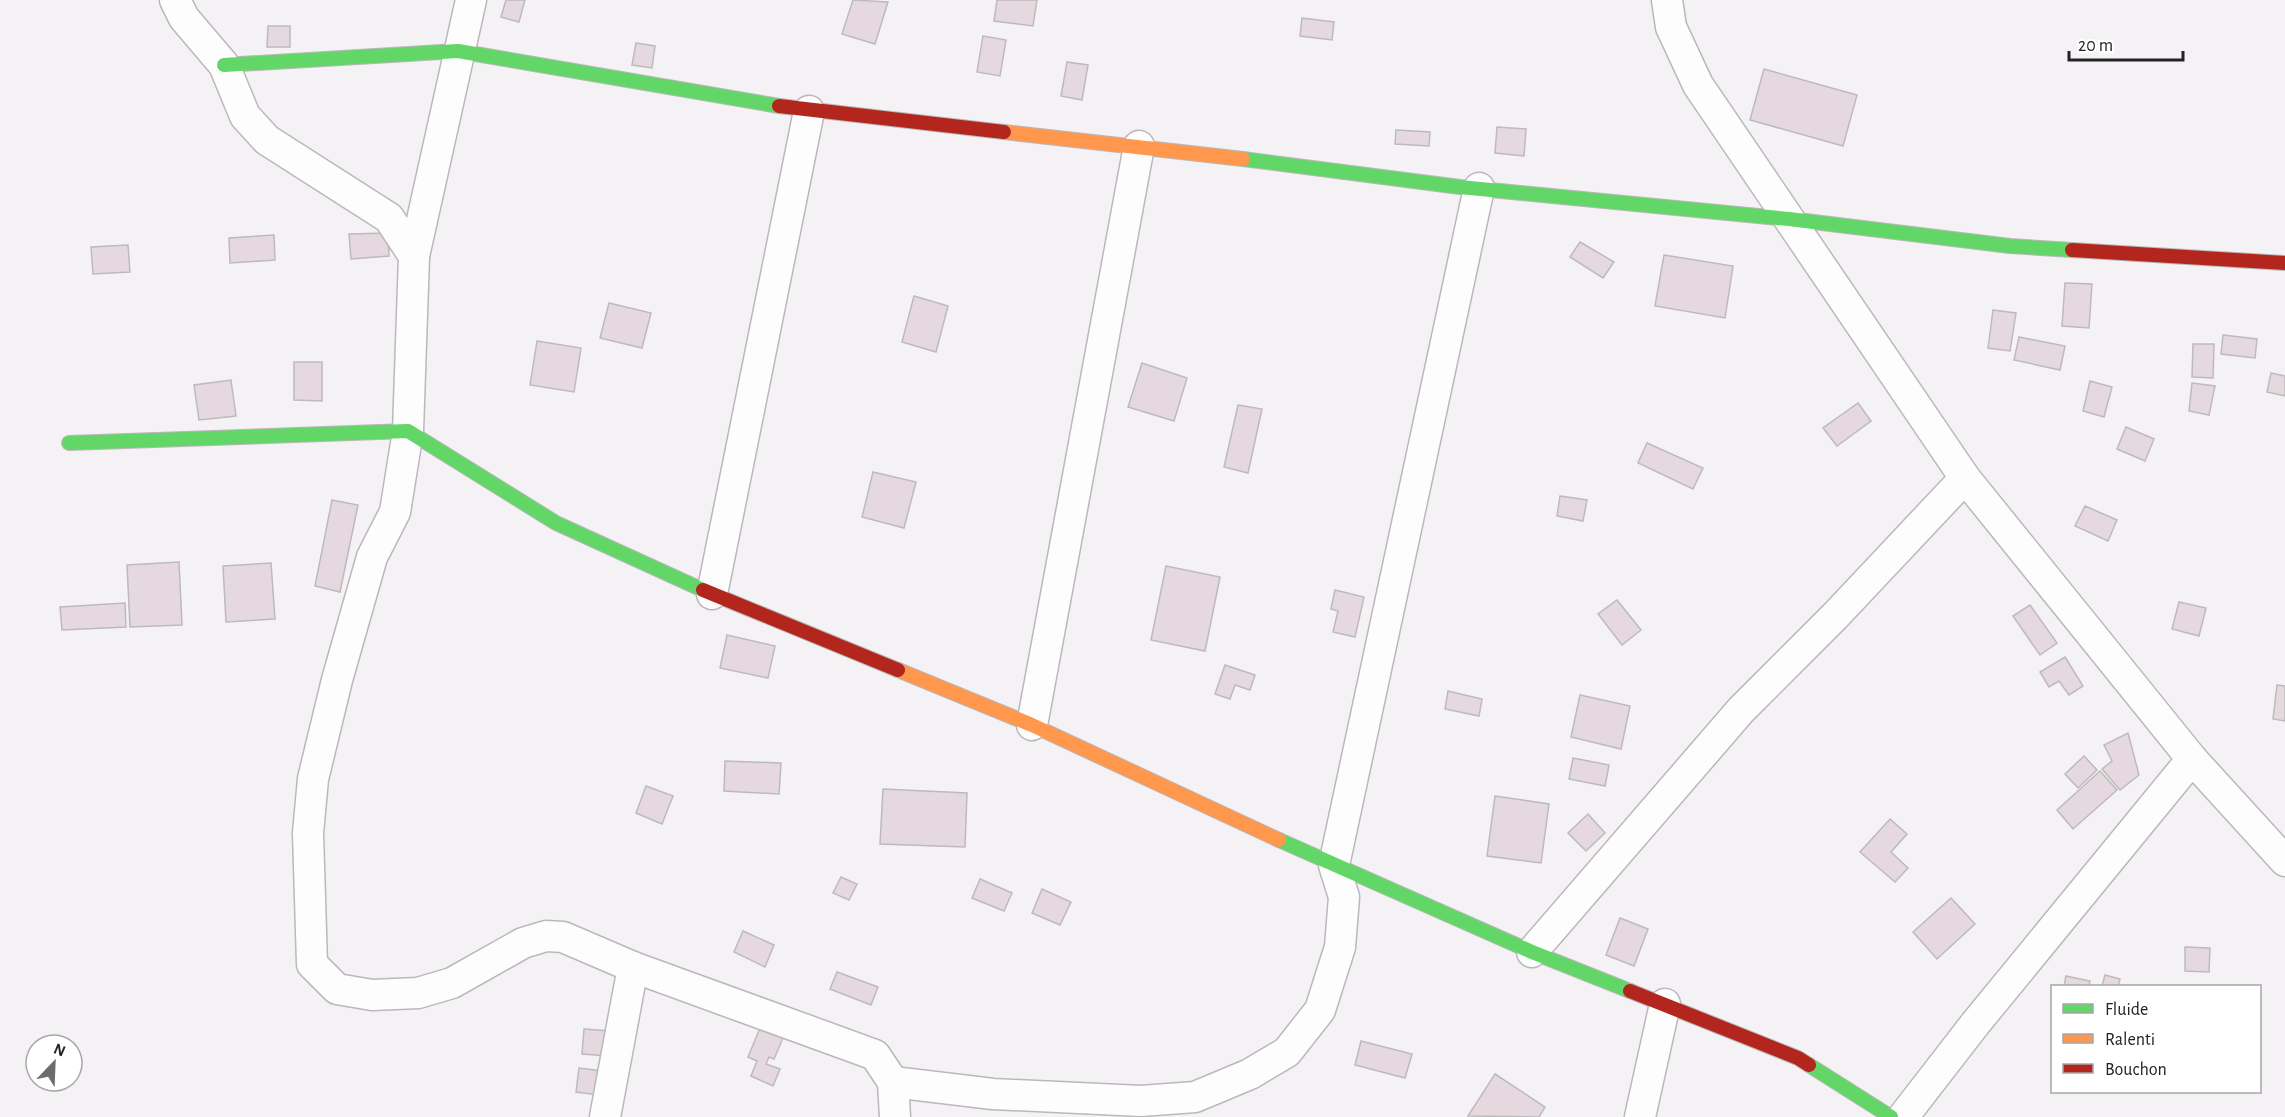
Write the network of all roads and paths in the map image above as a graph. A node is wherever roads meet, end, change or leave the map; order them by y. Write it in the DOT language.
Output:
graph roads {
  1 [pos="175,0"];
  2 [pos="471,0"];
  3 [pos="1667,0"];
  4 [pos="458,51"];
  5 [pos="224,65"];
  6 [pos="809,111"];
  7 [pos="1139,146"];
  8 [pos="1479,189"];
  9 [pos="1789,219"];
  10 [pos="414,256"];
  11 [pos="2285,263"];
  12 [pos="408,431"];
  13 [pos="69,443"];
  14 [pos="1965,478"];
  15 [pos="711,594"];
  16 [pos="1032,725"];
  17 [pos="2192,759"];
  18 [pos="2285,861"];
  19 [pos="1334,865"];
  20 [pos="1532,952"];
  21 [pos="633,967"];
  22 [pos="1665,1004"];
  23 [pos="893,1082"];
  24 [pos="605,1117"];
  25 [pos="896,1117"];
  26 [pos="1640,1117"];
  27 [pos="1892,1117"];
  28 [pos="1903,1117"];
  1 -- 5 [label="street"];
  2 -- 4 [label="street"];
  3 -- 9 [label="street"];
  4 -- 5 [label="street"];
  4 -- 6 [label="street"];
  4 -- 10 [label="street"];
  5 -- 10 [label="street"];
  6 -- 7 [label="street"];
  6 -- 15 [label="street"];
  7 -- 8 [label="street"];
  7 -- 16 [label="street"];
  8 -- 9 [label="street"];
  8 -- 19 [label="street"];
  9 -- 11 [label="street"];
  9 -- 14 [label="street"];
  10 -- 12 [label="street"];
  12 -- 13 [label="street"];
  12 -- 15 [label="street"];
  12 -- 21 [label="street"];
  14 -- 17 [label="street"];
  14 -- 20 [label="street"];
  15 -- 16 [label="street"];
  16 -- 19 [label="street"];
  17 -- 18 [label="street"];
  17 -- 28 [label="street"];
  19 -- 20 [label="street"];
  19 -- 23 [label="street"];
  20 -- 22 [label="street"];
  21 -- 23 [label="street"];
  21 -- 24 [label="street"];
  22 -- 26 [label="street"];
  22 -- 27 [label="street"];
  23 -- 25 [label="street"];
}
